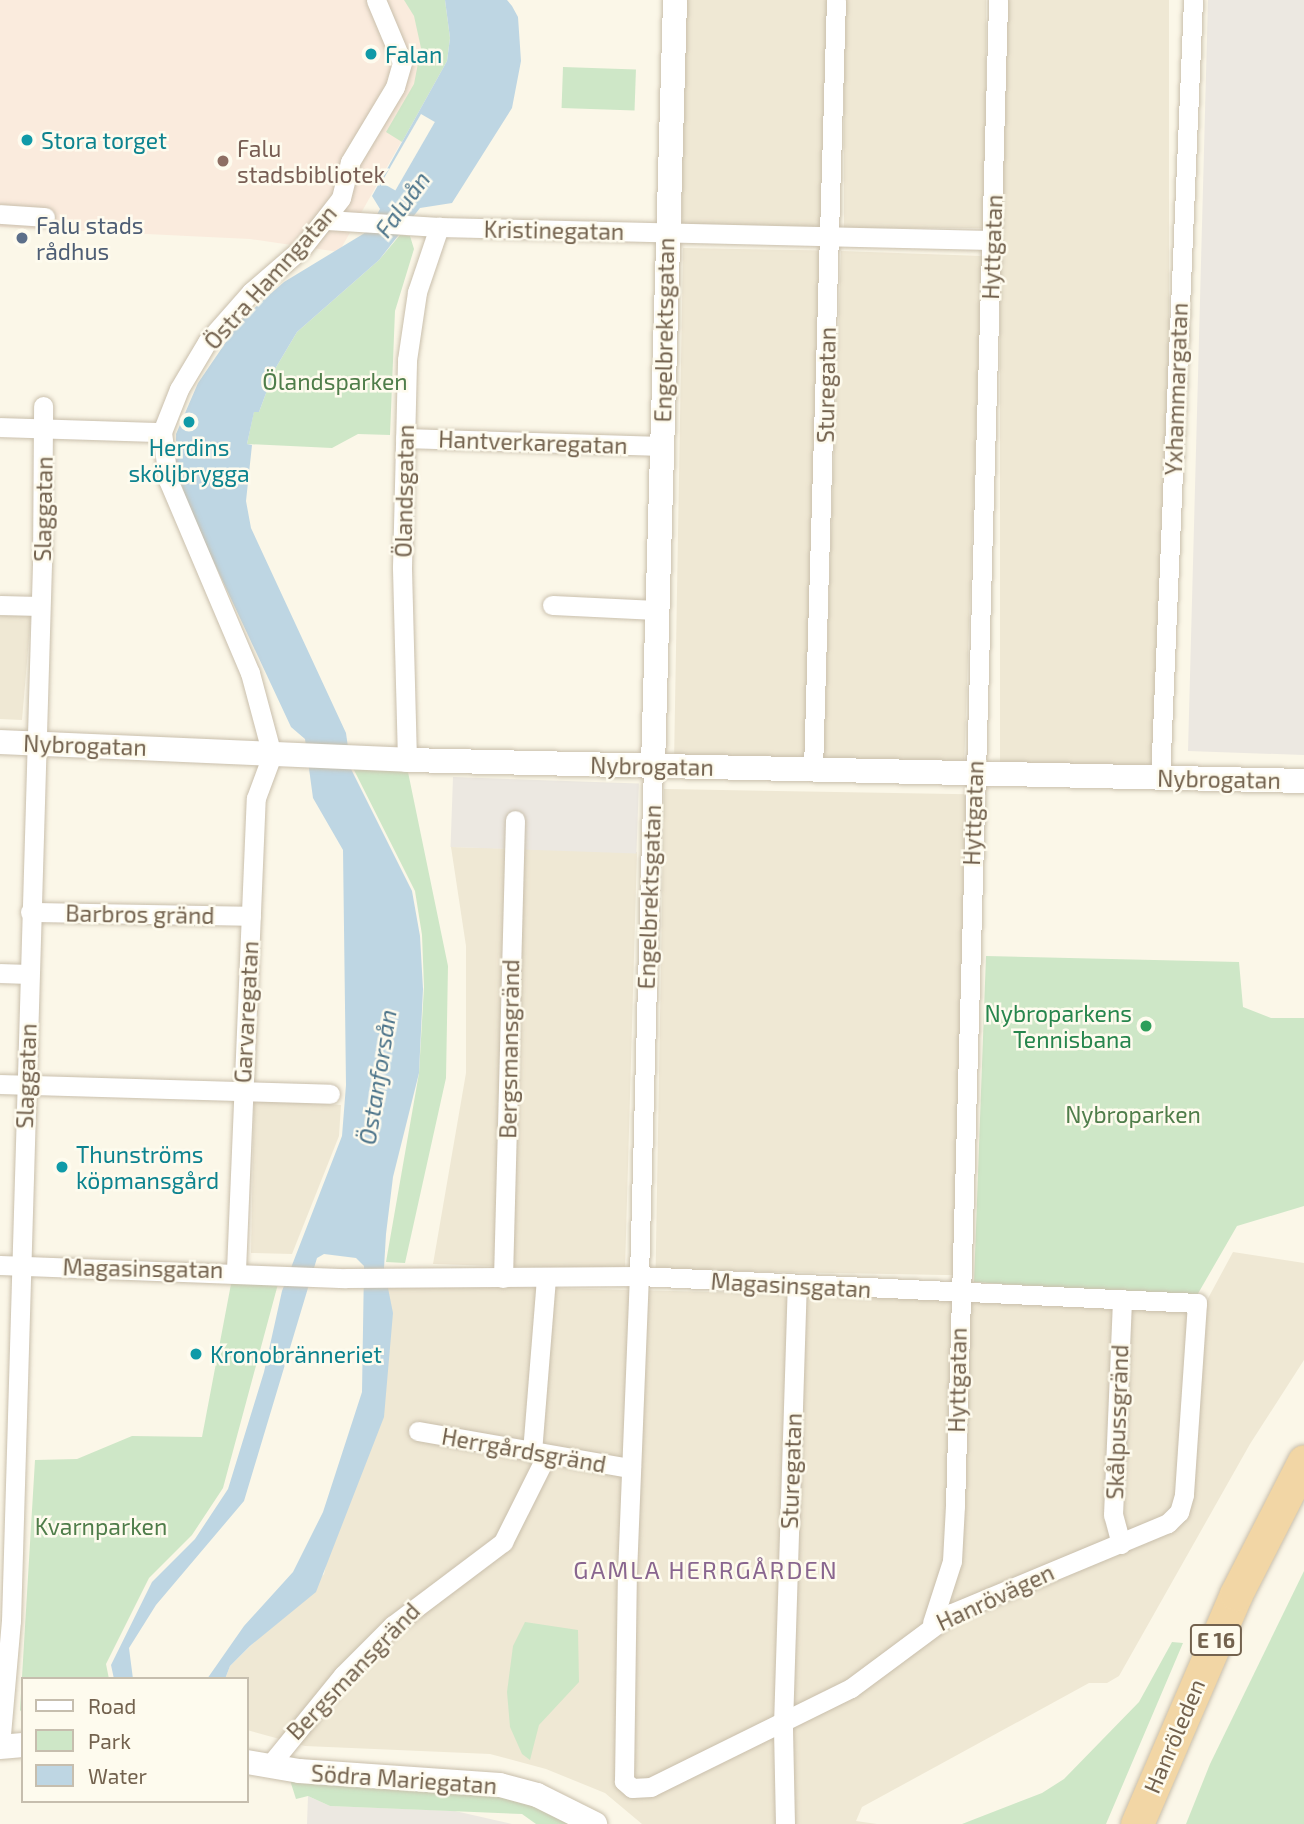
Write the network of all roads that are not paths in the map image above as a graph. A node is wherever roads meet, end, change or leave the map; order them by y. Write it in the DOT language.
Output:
graph roads {
  1 [pos="376,0"];
  2 [pos="675,0"];
  3 [pos="836,0"];
  4 [pos="998,0"];
  5 [pos="1193,0"];
  6 [pos="0,214"];
  7 [pos="45,217"];
  8 [pos="327,219"];
  9 [pos="439,228"];
  10 [pos="667,232"];
  11 [pos="830,235"];
  12 [pos="991,240"];
  13 [pos="43,406"];
  14 [pos="0,427"];
  15 [pos="41,429"];
  16 [pos="162,432"];
  17 [pos="405,438"];
  18 [pos="661,446"];
  19 [pos="0,605"];
  20 [pos="552,605"];
  21 [pos="40,606"];
  22 [pos="657,610"];
  23 [pos="0,742"];
  24 [pos="34,743"];
  25 [pos="272,755"];
  26 [pos="407,760"];
  27 [pos="653,765"];
  28 [pos="813,769"];
  29 [pos="974,773"];
  30 [pos="1160,778"];
  31 [pos="1304,781"];
  32 [pos="514,820"];
  33 [pos="30,912"];
  34 [pos="251,916"];
  35 [pos="12,974"];
  36 [pos="0,1084"];
  37 [pos="25,1085"];
  38 [pos="242,1092"];
  39 [pos="330,1094"];
  40 [pos="0,1265"];
  41 [pos="20,1266"];
  42 [pos="236,1270"];
  43 [pos="639,1276"];
  44 [pos="503,1278"];
  45 [pos="546,1278"];
  46 [pos="797,1285"];
  47 [pos="958,1293"];
  48 [pos="1122,1299"];
  49 [pos="1197,1303"];
  50 [pos="418,1431"];
  51 [pos="539,1454"];
  52 [pos="9,1460"];
  53 [pos="1304,1461"];
  54 [pos="631,1468"];
  55 [pos="6,1498"];
  56 [pos="1121,1544"];
  57 [pos="932,1623"];
  58 [pos="783,1725"];
  59 [pos="21,1745"];
  60 [pos="0,1746"];
  61 [pos="258,1764"];
  62 [pos="632,1788"];
  63 [pos="596,1824"];
  64 [pos="785,1824"];
  65 [pos="1137,1824"];
  1 -- 8 [label="street, Östra Hamngatan"];
  2 -- 10 [label="street, Engelbrektsgatan"];
  3 -- 11 [label="street, Sturegatan"];
  4 -- 12 [label="street, Hyttgatan"];
  5 -- 30 [label="street, Yxhammargatan"];
  6 -- 7 [label="street"];
  8 -- 9 [label="street, Kristinegatan"];
  8 -- 16 [label="street, Östra Hamngatan"];
  9 -- 10 [label="street, Kristinegatan"];
  9 -- 17 [label="street, Ölandsgatan"];
  10 -- 11 [label="street, Kristinegatan"];
  10 -- 18 [label="street, Engelbrektsgatan"];
  11 -- 12 [label="street, Kristinegatan"];
  11 -- 28 [label="street, Sturegatan"];
  12 -- 29 [label="street, Hyttgatan"];
  13 -- 15 [label="street, Slaggatan"];
  14 -- 15 [label="street"];
  15 -- 16 [label="street"];
  15 -- 21 [label="street, Slaggatan"];
  16 -- 25 [label="street, Östra Hamngatan"];
  17 -- 18 [label="street, Hantverkaregatan"];
  17 -- 26 [label="street, Ölandsgatan"];
  18 -- 22 [label="street, Engelbrektsgatan"];
  19 -- 21 [label="street"];
  20 -- 22 [label="street"];
  21 -- 24 [label="street, Slaggatan"];
  22 -- 27 [label="street, Engelbrektsgatan"];
  23 -- 24 [label="street, Nybrogatan"];
  24 -- 25 [label="street, Nybrogatan"];
  24 -- 33 [label="street, Slaggatan"];
  25 -- 26 [label="street, Nybrogatan"];
  25 -- 34 [label="street, Garvaregatan"];
  26 -- 27 [label="street, Nybrogatan"];
  27 -- 28 [label="street, Nybrogatan"];
  27 -- 43 [label="street, Engelbrektsgatan"];
  28 -- 29 [label="street, Nybrogatan"];
  29 -- 30 [label="street, Nybrogatan"];
  29 -- 47 [label="street, Hyttgatan"];
  30 -- 31 [label="street, Nybrogatan"];
  32 -- 44 [label="street, Bergsmansgränd"];
  33 -- 34 [label="street, Barbros gränd"];
  33 -- 35 [label="street, Slaggatan"];
  34 -- 38 [label="street, Garvaregatan"];
  35 -- 37 [label="street, Slaggatan"];
  36 -- 37 [label="street"];
  37 -- 38 [label="street"];
  37 -- 41 [label="street, Slaggatan"];
  38 -- 39 [label="street"];
  38 -- 42 [label="street, Garvaregatan"];
  40 -- 41 [label="street, Magasinsgatan"];
  41 -- 42 [label="street, Magasinsgatan"];
  41 -- 52 [label="street, Slaggatan"];
  42 -- 44 [label="street, Magasinsgatan"];
  43 -- 45 [label="street, Magasinsgatan"];
  43 -- 46 [label="street, Magasinsgatan"];
  43 -- 54 [label="street, Engelbrektsgatan"];
  44 -- 45 [label="street, Magasinsgatan"];
  45 -- 51 [label="street, Bergsmansgränd"];
  46 -- 47 [label="street, Magasinsgatan"];
  46 -- 58 [label="street, Sturegatan"];
  47 -- 48 [label="street, Magasinsgatan"];
  47 -- 57 [label="street, Hyttgatan"];
  48 -- 49 [label="street, Magasinsgatan"];
  48 -- 56 [label="street, Skålpussgränd"];
  49 -- 56 [label="street, Hanrövägen"];
  50 -- 51 [label="street, Herrgårdsgränd"];
  51 -- 54 [label="street, Herrgårdsgränd"];
  51 -- 61 [label="street, Bergsmansgränd"];
  52 -- 55 [label="street, Slaggatan"];
  53 -- 65 [label="highway, Hanröleden / E 16"];
  54 -- 62 [label="street, Engelbrektsgatan"];
  55 -- 60 [label="street, Slaggatan"];
  56 -- 57 [label="street, Hanrövägen"];
  57 -- 58 [label="street, Hanrövägen"];
  58 -- 62 [label="street, Hanrövägen"];
  58 -- 64 [label="street, Sturegatan"];
  59 -- 60 [label="street"];
  61 -- 63 [label="street, Södra Mariegatan"];
}
